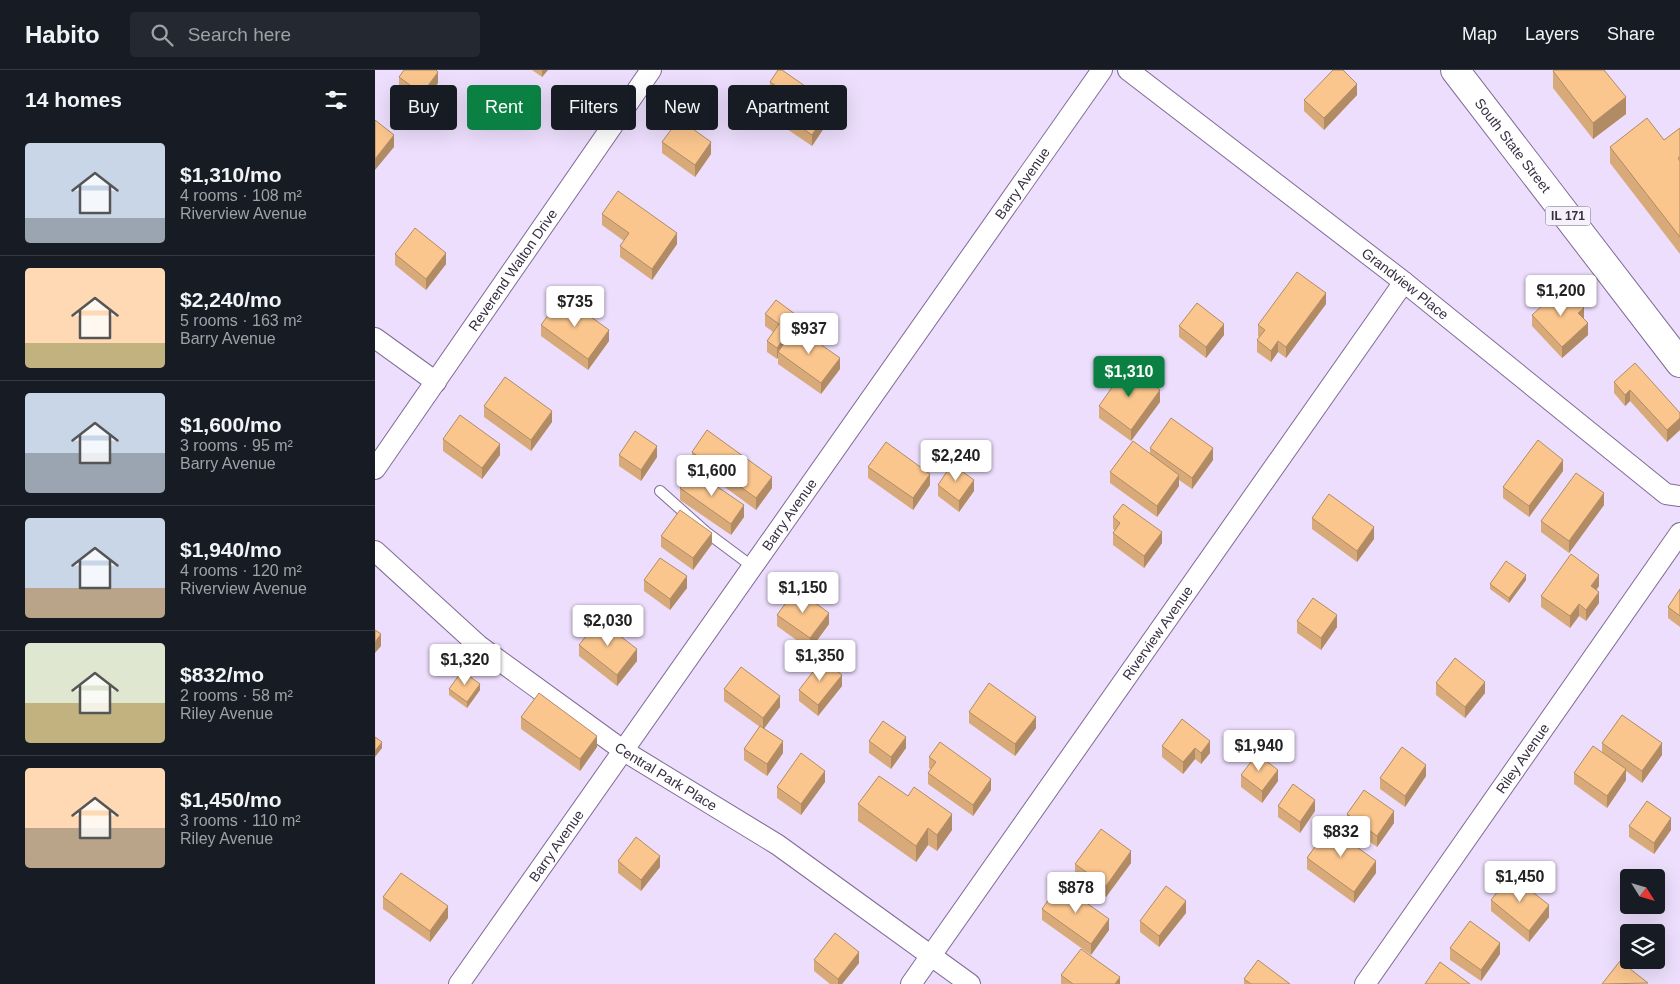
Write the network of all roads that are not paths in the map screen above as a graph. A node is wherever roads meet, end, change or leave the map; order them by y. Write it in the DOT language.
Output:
graph roads {
  1 [pos="651,70"];
  2 [pos="1102,70"];
  3 [pos="1128,70"];
  4 [pos="1455,70"];
  5 [pos="1404,282"];
  6 [pos="375,338"];
  7 [pos="1680,363"];
  8 [pos="436,382"];
  9 [pos="375,469"];
  10 [pos="660,491"];
  11 [pos="1680,496"];
  12 [pos="1680,533"];
  13 [pos="375,551"];
  14 [pos="753,567"];
  15 [pos="624,751"];
  16 [pos="931,956"];
  17 [pos="459,984"];
  18 [pos="911,984"];
  19 [pos="970,984"];
  20 [pos="1365,984"];
  1 -- 8 [label="street, Reverend Walton Drive"];
  2 -- 14 [label="street, Barry Avenue"];
  3 -- 5 [label="street, Grandview Place"];
  4 -- 7 [label="main road, South State Street / IL 171"];
  5 -- 11 [label="street, Grandview Place"];
  5 -- 16 [label="street, Riverview Avenue"];
  6 -- 8 [label="street"];
  8 -- 9 [label="street, Reverend Walton Drive"];
  10 -- 14 [label="lane"];
  12 -- 20 [label="street, Riley Avenue"];
  13 -- 15 [label="street, Central Park Place"];
  14 -- 15 [label="street, Barry Avenue"];
  15 -- 16 [label="street, Central Park Place"];
  15 -- 17 [label="street, Barry Avenue"];
  16 -- 18 [label="street, Riverview Avenue"];
  16 -- 19 [label="street, Central Park Place"];
}
